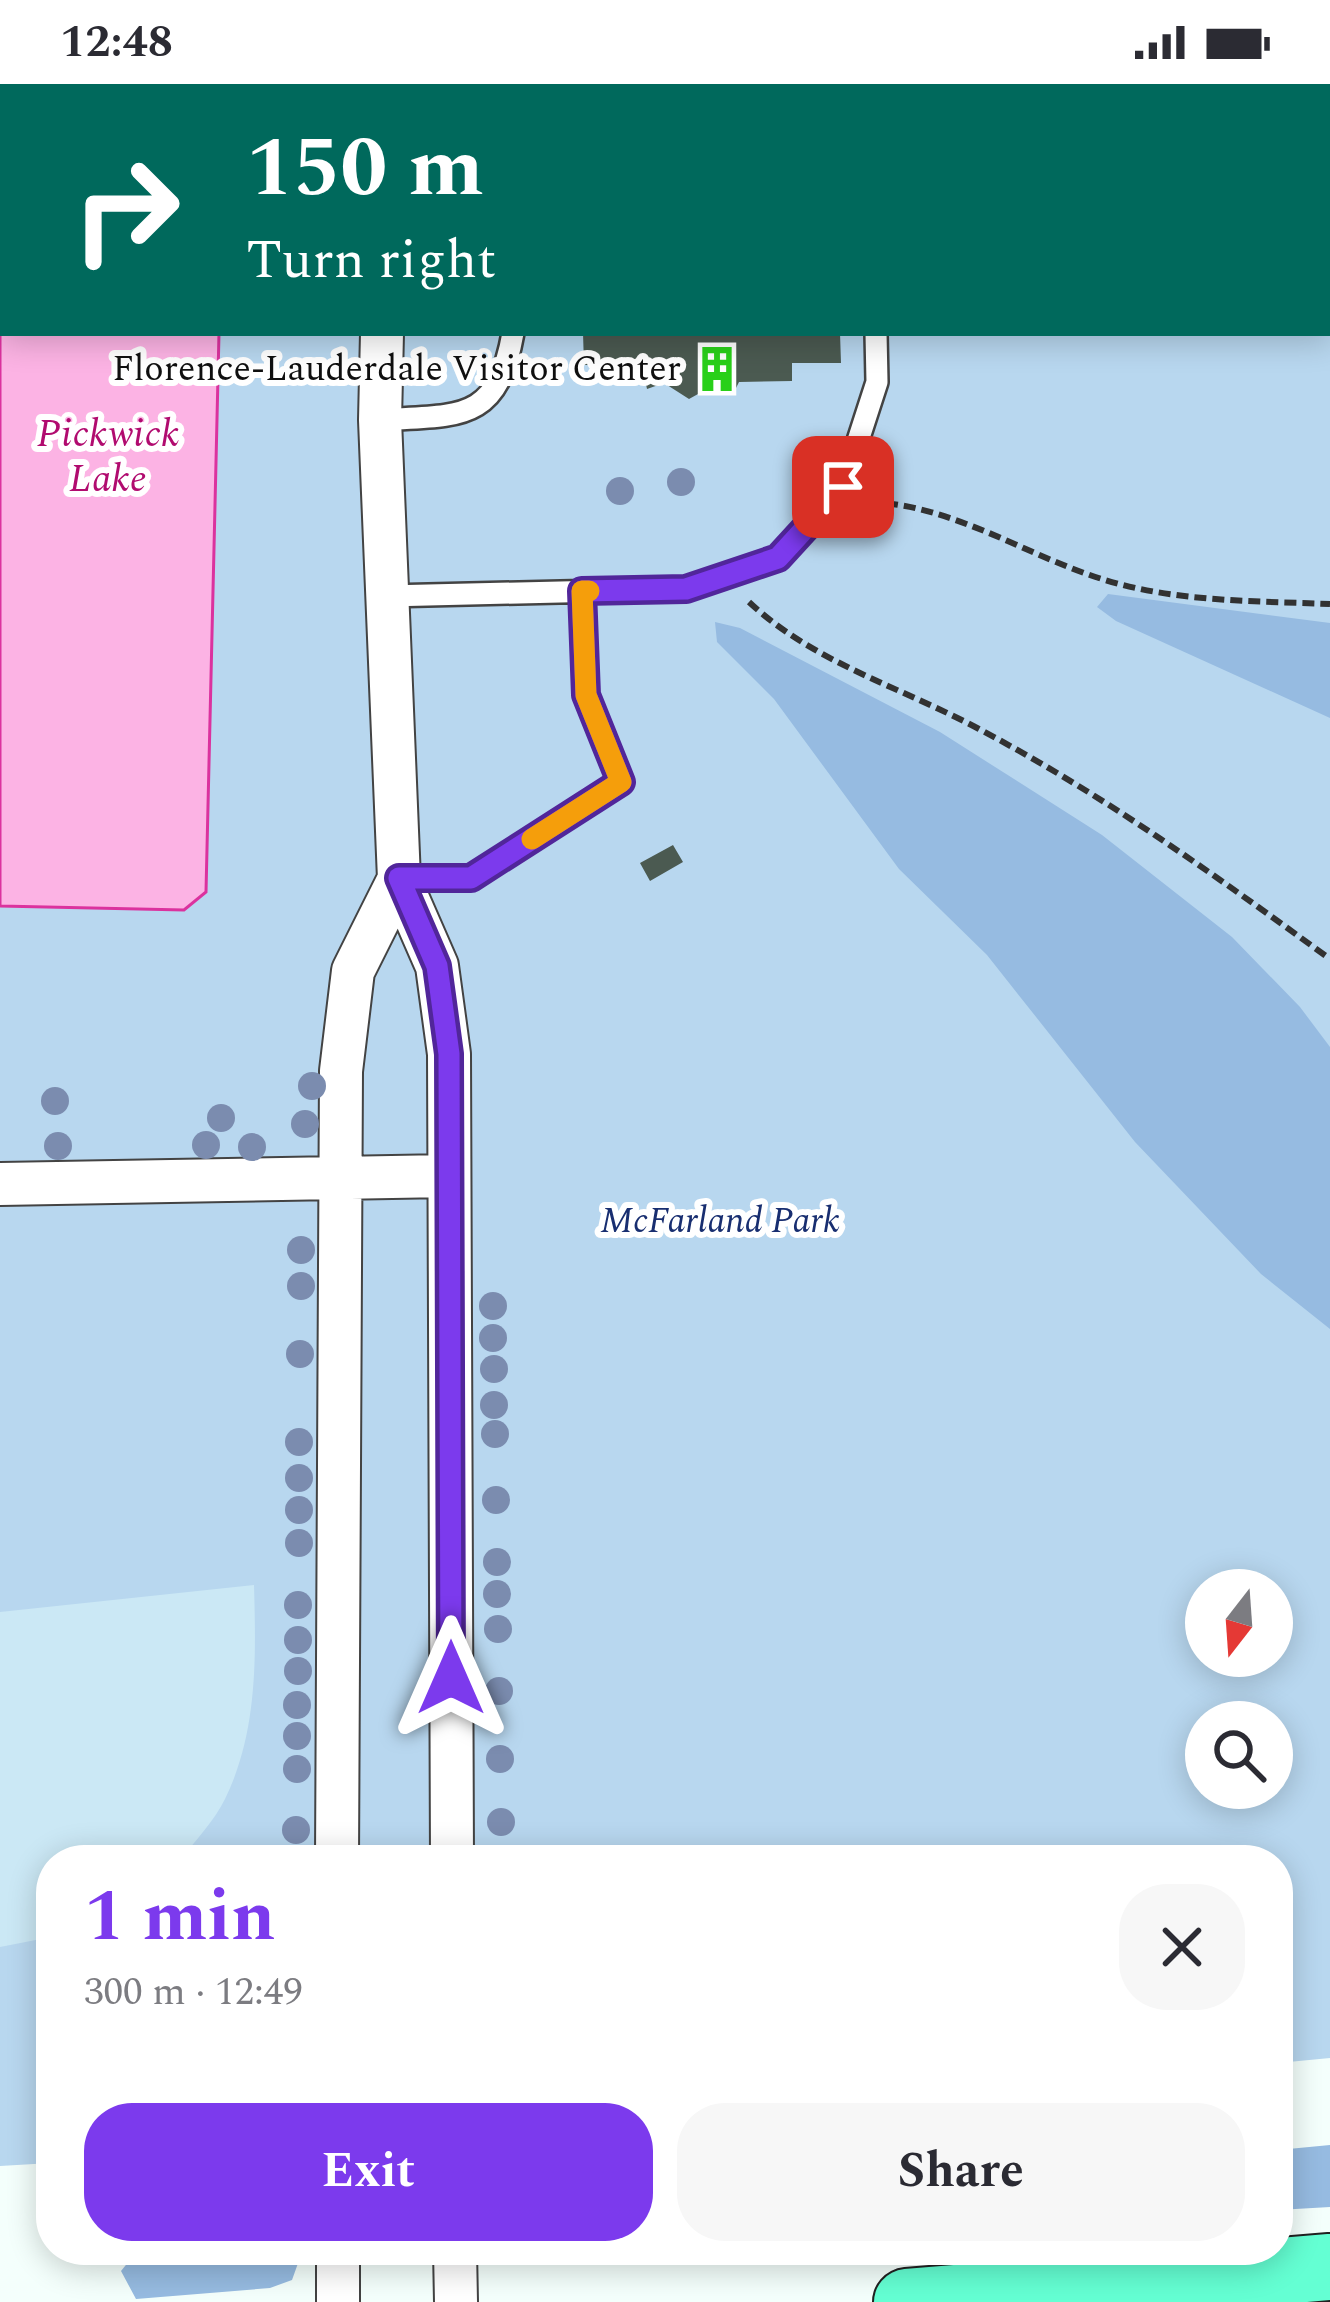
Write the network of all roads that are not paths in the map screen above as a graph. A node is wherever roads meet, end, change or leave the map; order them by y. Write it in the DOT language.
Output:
graph roads {
  1 [pos="382,336"];
  2 [pos="511,336"];
  3 [pos="876,336"];
  4 [pos="380,420"];
  5 [pos="582,591"];
  6 [pos="387,596"];
  7 [pos="399,878"];
  8 [pos="447,1177"];
  9 [pos="337,1178"];
  10 [pos="0,1184"];
  11 [pos="338,1845"];
  12 [pos="452,1845"];
  13 [pos="338,2265"];
  14 [pos="455,2265"];
  15 [pos="1330,2267"];
  16 [pos="338,2302"];
  17 [pos="456,2302"];
  18 [pos="907,2302"];
  1 -- 4 [label="street"];
  2 -- 4 [label="lane"];
  3 -- 5 [label="lane"];
  4 -- 6 [label="street"];
  5 -- 6 [label="lane"];
  5 -- 7 [label="lane"];
  6 -- 7 [label="street"];
  7 -- 8 [label="street"];
  7 -- 9 [label="street"];
  8 -- 9 [label="street"];
  8 -- 12 [label="street"];
  9 -- 10 [label="street"];
  9 -- 11 [label="street"];
  13 -- 16 [label="street"];
  14 -- 17 [label="street"];
  15 -- 18 [label="main road"];
}
